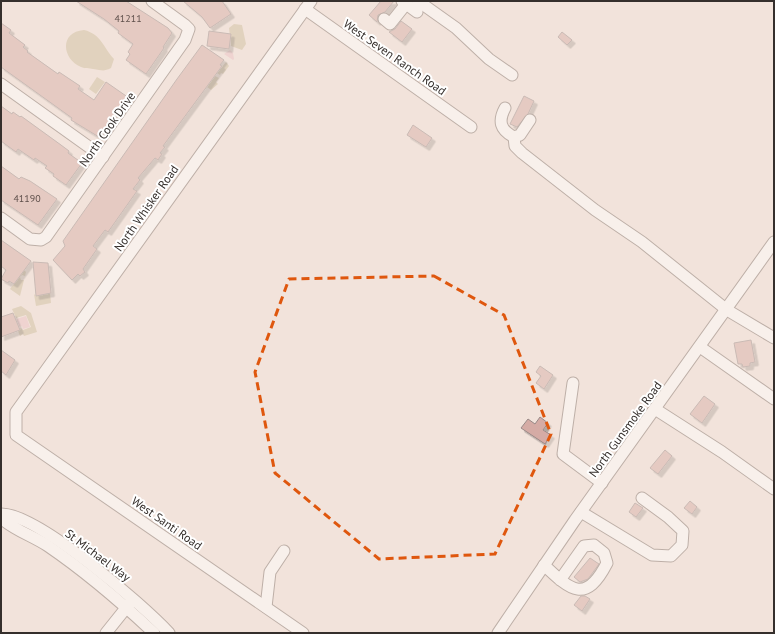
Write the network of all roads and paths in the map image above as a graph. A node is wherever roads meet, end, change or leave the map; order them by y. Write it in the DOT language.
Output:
graph roads {
  1 [pos="152,1"];
  2 [pos="404,3"];
  3 [pos="308,5"];
  4 [pos="418,6"];
  5 [pos="384,19"];
  6 [pos="512,76"];
  7 [pos="1,84"];
  8 [pos="505,108"];
  9 [pos="530,120"];
  10 [pos="471,127"];
  11 [pos="514,137"];
  12 [pos="103,157"];
  13 [pos="1,218"];
  14 [pos="774,242"];
  15 [pos="727,310"];
  16 [pos="774,338"];
  17 [pos="700,347"];
  18 [pos="573,383"];
  19 [pos="774,399"];
  20 [pos="655,409"];
  21 [pos="16,435"];
  22 [pos="602,483"];
  23 [pos="774,488"];
  24 [pos="642,498"];
  25 [pos="581,512"];
  26 [pos="1,514"];
  27 [pos="1,518"];
  28 [pos="284,551"];
  29 [pos="544,565"];
  30 [pos="560,580"];
  31 [pos="130,603"];
  32 [pos="266,607"];
  33 [pos="106,633"];
  34 [pos="154,633"];
  35 [pos="169,633"];
  36 [pos="303,633"];
  37 [pos="498,633"];
  1 -- 12 [label="street, North Cook Drive"];
  2 -- 4 [label="street"];
  2 -- 5 [label="street"];
  3 -- 10 [label="street, West Seven Ranch Road"];
  3 -- 21 [label="street, North Whisker Road"];
  4 -- 6 [label="street"];
  7 -- 12 [label="street"];
  8 -- 11 [label="street"];
  9 -- 11 [label="street"];
  11 -- 15 [label="street"];
  12 -- 13 [label="street, North Cook Drive"];
  14 -- 15 [label="street, North Gunsmoke Road"];
  15 -- 16 [label="street"];
  15 -- 17 [label="street, North Gunsmoke Road"];
  17 -- 19 [label="street"];
  17 -- 20 [label="street, North Gunsmoke Road"];
  18 -- 22 [label="street"];
  20 -- 22 [label="street, North Gunsmoke Road"];
  20 -- 23 [label="street"];
  21 -- 32 [label="street, West Santi Road"];
  22 -- 25 [label="street, North Gunsmoke Road"];
  24 -- 25 [label="street"];
  25 -- 29 [label="street, North Gunsmoke Road"];
  26 -- 31 [label="street, St Michael Way"];
  27 -- 31 [label="street, St Michael Way"];
  28 -- 32 [label="street"];
  29 -- 30 [label="street"];
  29 -- 37 [label="street, North Gunsmoke Road"];
  31 -- 33 [label="street"];
  31 -- 34 [label="street, St Michael Way"];
  31 -- 35 [label="street, St Michael Way"];
  32 -- 36 [label="street, West Santi Road"];
}
